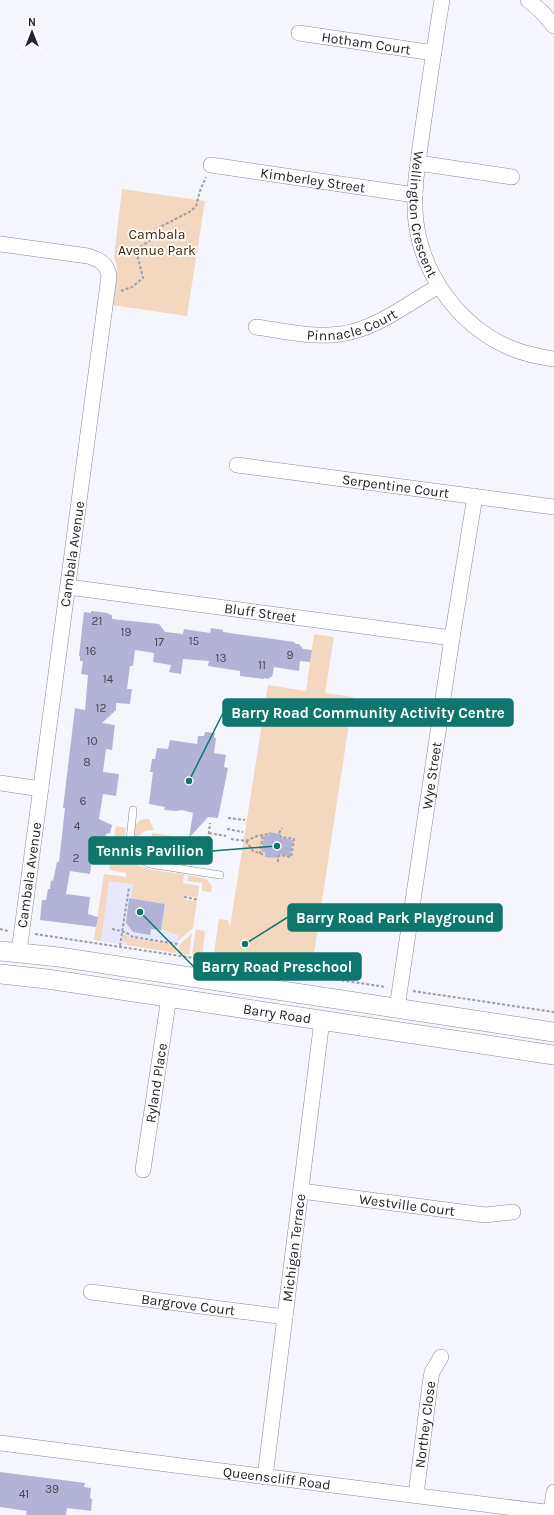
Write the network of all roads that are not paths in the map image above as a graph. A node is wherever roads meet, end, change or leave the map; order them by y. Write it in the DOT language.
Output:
graph roads {
  1 [pos="442,0"];
  2 [pos="528,0"];
  3 [pos="554,26"];
  4 [pos="299,33"];
  5 [pos="434,53"];
  6 [pos="418,163"];
  7 [pos="208,171"];
  8 [pos="512,177"];
  9 [pos="415,195"];
  10 [pos="0,244"];
  11 [pos="439,286"];
  12 [pos="256,327"];
  13 [pos="554,359"];
  14 [pos="237,465"];
  15 [pos="475,496"];
  16 [pos="554,507"];
  17 [pos="68,587"];
  18 [pos="452,638"];
  19 [pos="0,783"];
  20 [pos="41,789"];
  21 [pos="133,810"];
  22 [pos="220,875"];
  23 [pos="20,944"];
  24 [pos="0,951"];
  25 [pos="8,974"];
  26 [pos="169,997"];
  27 [pos="398,998"];
  28 [pos="322,1020"];
  29 [pos="554,1032"];
  30 [pos="554,1055"];
  31 [pos="143,1170"];
  32 [pos="301,1191"];
  33 [pos="513,1212"];
  34 [pos="91,1292"];
  35 [pos="285,1316"];
  36 [pos="441,1357"];
  37 [pos="0,1443"];
  38 [pos="265,1477"];
  39 [pos="554,1492"];
  40 [pos="416,1495"];
  41 [pos="553,1513"];
  1 -- 5 [label="street, Wellington Crescent"];
  2 -- 3 [label="street"];
  4 -- 5 [label="street, Hotham Court"];
  5 -- 6 [label="street, Wellington Crescent"];
  6 -- 8 [label="street"];
  6 -- 9 [label="street, Wellington Crescent"];
  7 -- 9 [label="street, Kimberley Street"];
  9 -- 11 [label="street, Wellington Crescent"];
  10 -- 17 [label="street, Cambala Avenue"];
  11 -- 12 [label="street, Pinnacle Court"];
  11 -- 13 [label="street, Wellington Crescent"];
  14 -- 15 [label="street, Serpentine Court"];
  15 -- 16 [label="street, Serpentine Court"];
  15 -- 18 [label="street, Wye Street"];
  17 -- 18 [label="street, Bluff Street"];
  17 -- 20 [label="street, Cambala Avenue"];
  18 -- 27 [label="street, Wye Street"];
  19 -- 20 [label="street"];
  20 -- 23 [label="street, Cambala Avenue"];
  21 -- 22 [label="lane"];
  23 -- 24 [label="street, Barry Road"];
  23 -- 25 [label="street"];
  23 -- 27 [label="street, Barry Road"];
  25 -- 26 [label="street, Barry Road"];
  26 -- 28 [label="street, Barry Road"];
  26 -- 31 [label="street, Ryland Place"];
  27 -- 29 [label="street, Barry Road"];
  28 -- 30 [label="street, Barry Road"];
  28 -- 32 [label="street, Michigan Terrace"];
  32 -- 33 [label="street, Westville Court"];
  32 -- 35 [label="street, Michigan Terrace"];
  34 -- 35 [label="street, Bargrove Court"];
  35 -- 38 [label="street, Michigan Terrace"];
  36 -- 40 [label="street, Northey Close"];
  37 -- 38 [label="street, Queenscliff Road"];
  38 -- 40 [label="street, Queenscliff Road"];
  39 -- 41 [label="street"];
  40 -- 41 [label="street, Queenscliff Road"];
}
